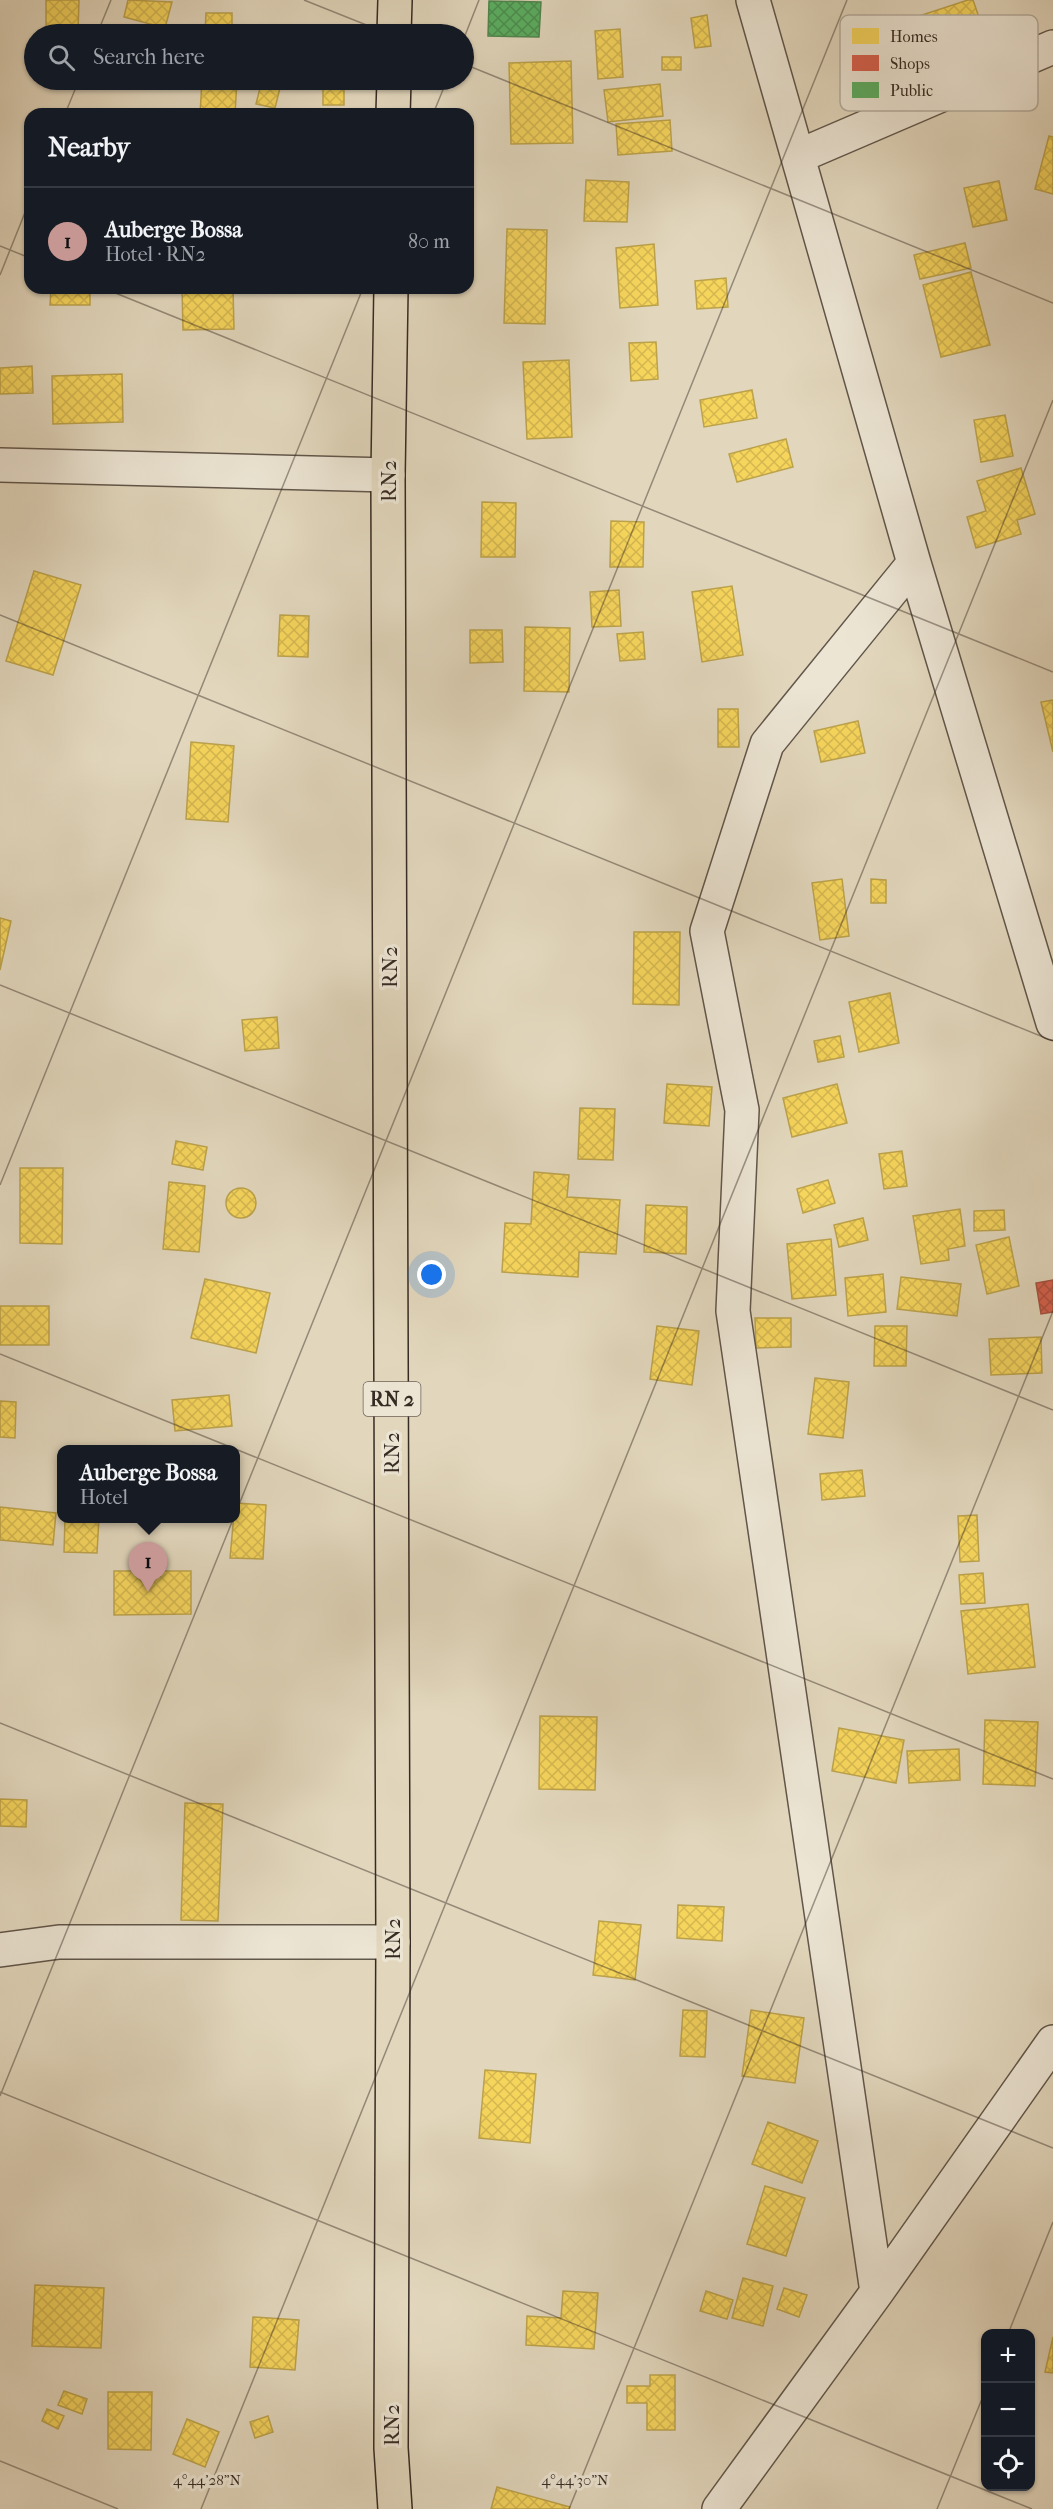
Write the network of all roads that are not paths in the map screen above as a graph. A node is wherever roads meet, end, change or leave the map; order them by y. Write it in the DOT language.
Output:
graph roads {
  1 [pos="394,0"];
  2 [pos="753,0"];
  3 [pos="394,24"];
  4 [pos="1053,47"];
  5 [pos="1038,53"];
  6 [pos="393,90"];
  7 [pos="393,108"];
  8 [pos="904,111"];
  9 [pos="799,156"];
  10 [pos="391,294"];
  11 [pos="0,465"];
  12 [pos="388,475"];
  13 [pos="914,563"];
  14 [pos="1053,1023"];
  15 [pos="393,1942"];
  16 [pos="0,1950"];
  17 [pos="1053,2042"];
  18 [pos="877,2292"];
  19 [pos="395,2509"];
  20 [pos="719,2509"];
  1 -- 3 [label="main road"];
  2 -- 9 [label="street"];
  4 -- 5 [label="street"];
  6 -- 7 [label="main road"];
  8 -- 9 [label="street"];
  9 -- 13 [label="street"];
  10 -- 12 [label="main road, RN2 / RN 2"];
  11 -- 12 [label="street"];
  12 -- 15 [label="main road, RN2 / RN 2"];
  13 -- 14 [label="street"];
  13 -- 18 [label="street"];
  15 -- 16 [label="street"];
  15 -- 19 [label="main road, RN2 / RN 2"];
  17 -- 18 [label="street"];
  18 -- 20 [label="street"];
}
